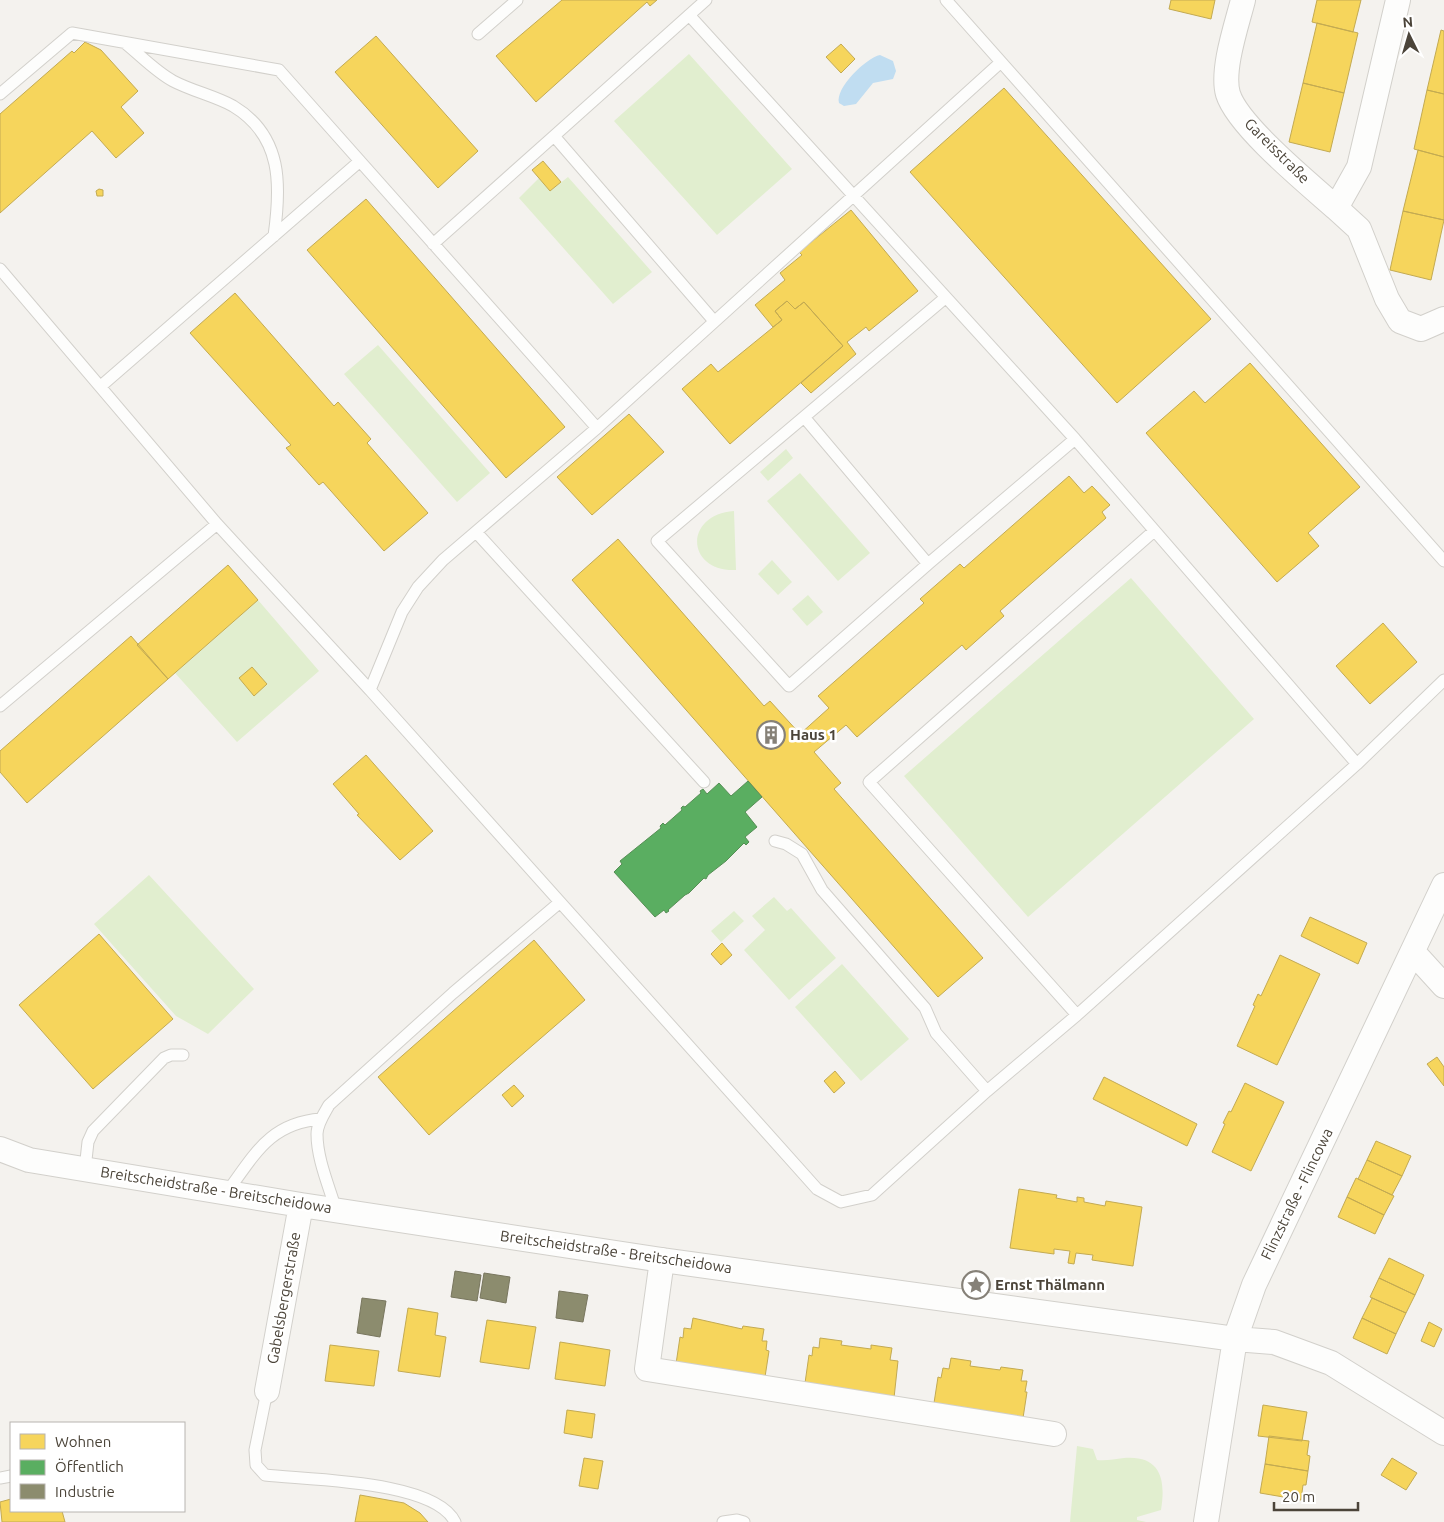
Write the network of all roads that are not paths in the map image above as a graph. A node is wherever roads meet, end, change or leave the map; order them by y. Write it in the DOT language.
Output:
graph roads {
  1 [pos="517,0"];
  2 [pos="706,0"];
  3 [pos="946,0"];
  4 [pos="1243,0"];
  5 [pos="1398,0"];
  6 [pos="689,15"];
  7 [pos="478,34"];
  8 [pos="123,42"];
  9 [pos="1001,62"];
  10 [pos="0,94"];
  11 [pos="554,136"];
  12 [pos="360,161"];
  13 [pos="851,195"];
  14 [pos="1336,208"];
  15 [pos="274,236"];
  16 [pos="433,244"];
  17 [pos="0,269"];
  18 [pos="946,298"];
  19 [pos="1444,318"];
  20 [pos="714,321"];
  21 [pos="101,386"];
  22 [pos="804,417"];
  23 [pos="596,428"];
  24 [pos="1075,440"];
  25 [pos="217,524"];
  26 [pos="1154,530"];
  27 [pos="476,532"];
  28 [pos="1444,561"];
  29 [pos="928,564"];
  30 [pos="1444,680"];
  31 [pos="370,690"];
  32 [pos="0,706"];
  33 [pos="1357,764"];
  34 [pos="704,782"];
  35 [pos="775,841"];
  36 [pos="1444,885"];
  37 [pos="559,903"];
  38 [pos="1413,952"];
  39 [pos="1444,986"];
  40 [pos="1077,1015"];
  41 [pos="183,1055"];
  42 [pos="986,1091"];
  43 [pos="321,1119"];
  44 [pos="0,1149"];
  45 [pos="85,1169"];
  46 [pos="227,1192"];
  47 [pos="301,1205"];
  48 [pos="336,1210"];
  49 [pos="662,1260"];
  50 [pos="1236,1339"];
  51 [pos="267,1391"];
  52 [pos="1444,1433"];
  53 [pos="1054,1434"];
  54 [pos="455,1522"];
  55 [pos="723,1522"];
  56 [pos="744,1522"];
  57 [pos="1206,1522"];
  1 -- 7 [label="lane"];
  2 -- 6 [label="lane"];
  3 -- 9 [label="lane"];
  4 -- 14 [label="street, Gareisstraße"];
  5 -- 14 [label="street"];
  6 -- 11 [label="lane"];
  6 -- 13 [label="lane"];
  8 -- 10 [label="lane"];
  8 -- 12 [label="lane"];
  8 -- 15 [label="lane"];
  9 -- 13 [label="lane"];
  9 -- 28 [label="lane"];
  11 -- 16 [label="lane"];
  11 -- 20 [label="lane"];
  12 -- 15 [label="lane"];
  12 -- 16 [label="lane"];
  13 -- 18 [label="lane"];
  13 -- 20 [label="lane"];
  14 -- 19 [label="street, Gareisstraße"];
  15 -- 21 [label="lane"];
  16 -- 23 [label="lane"];
  17 -- 21 [label="lane"];
  18 -- 22 [label="lane"];
  18 -- 24 [label="lane"];
  20 -- 23 [label="lane"];
  21 -- 25 [label="lane"];
  22 -- 29 [label="lane"];
  22 -- 29 [label="lane"];
  23 -- 27 [label="lane"];
  24 -- 26 [label="lane"];
  24 -- 29 [label="lane"];
  25 -- 31 [label="lane"];
  25 -- 32 [label="lane"];
  26 -- 33 [label="lane"];
  26 -- 40 [label="lane"];
  27 -- 31 [label="lane"];
  27 -- 34 [label="lane"];
  30 -- 33 [label="lane"];
  31 -- 37 [label="lane"];
  33 -- 40 [label="lane"];
  35 -- 42 [label="lane"];
  36 -- 38 [label="street, Flinzstraße - Flincowa"];
  37 -- 42 [label="lane"];
  37 -- 43 [label="lane"];
  38 -- 39 [label="street"];
  38 -- 50 [label="street, Flinzstraße - Flincowa"];
  40 -- 42 [label="lane"];
  41 -- 45 [label="lane"];
  43 -- 46 [label="lane"];
  43 -- 48 [label="lane"];
  44 -- 45 [label="street, Breitscheidstraße - Breitscheidowa"];
  45 -- 46 [label="street, Breitscheidstraße - Breitscheidowa"];
  46 -- 47 [label="street, Breitscheidstraße - Breitscheidowa"];
  47 -- 48 [label="street, Breitscheidstraße - Breitscheidowa"];
  47 -- 51 [label="street, Gabelsbergerstraße"];
  48 -- 49 [label="street, Breitscheidstraße - Breitscheidowa"];
  49 -- 50 [label="street, Breitscheidstraße - Breitscheidowa"];
  49 -- 53 [label="street"];
  50 -- 52 [label="street, Breitscheidstraße - Breitscheidowa"];
  50 -- 57 [label="street, Flinzstraße - Flincowa"];
  51 -- 54 [label="lane"];
  55 -- 56 [label="lane"];
}
